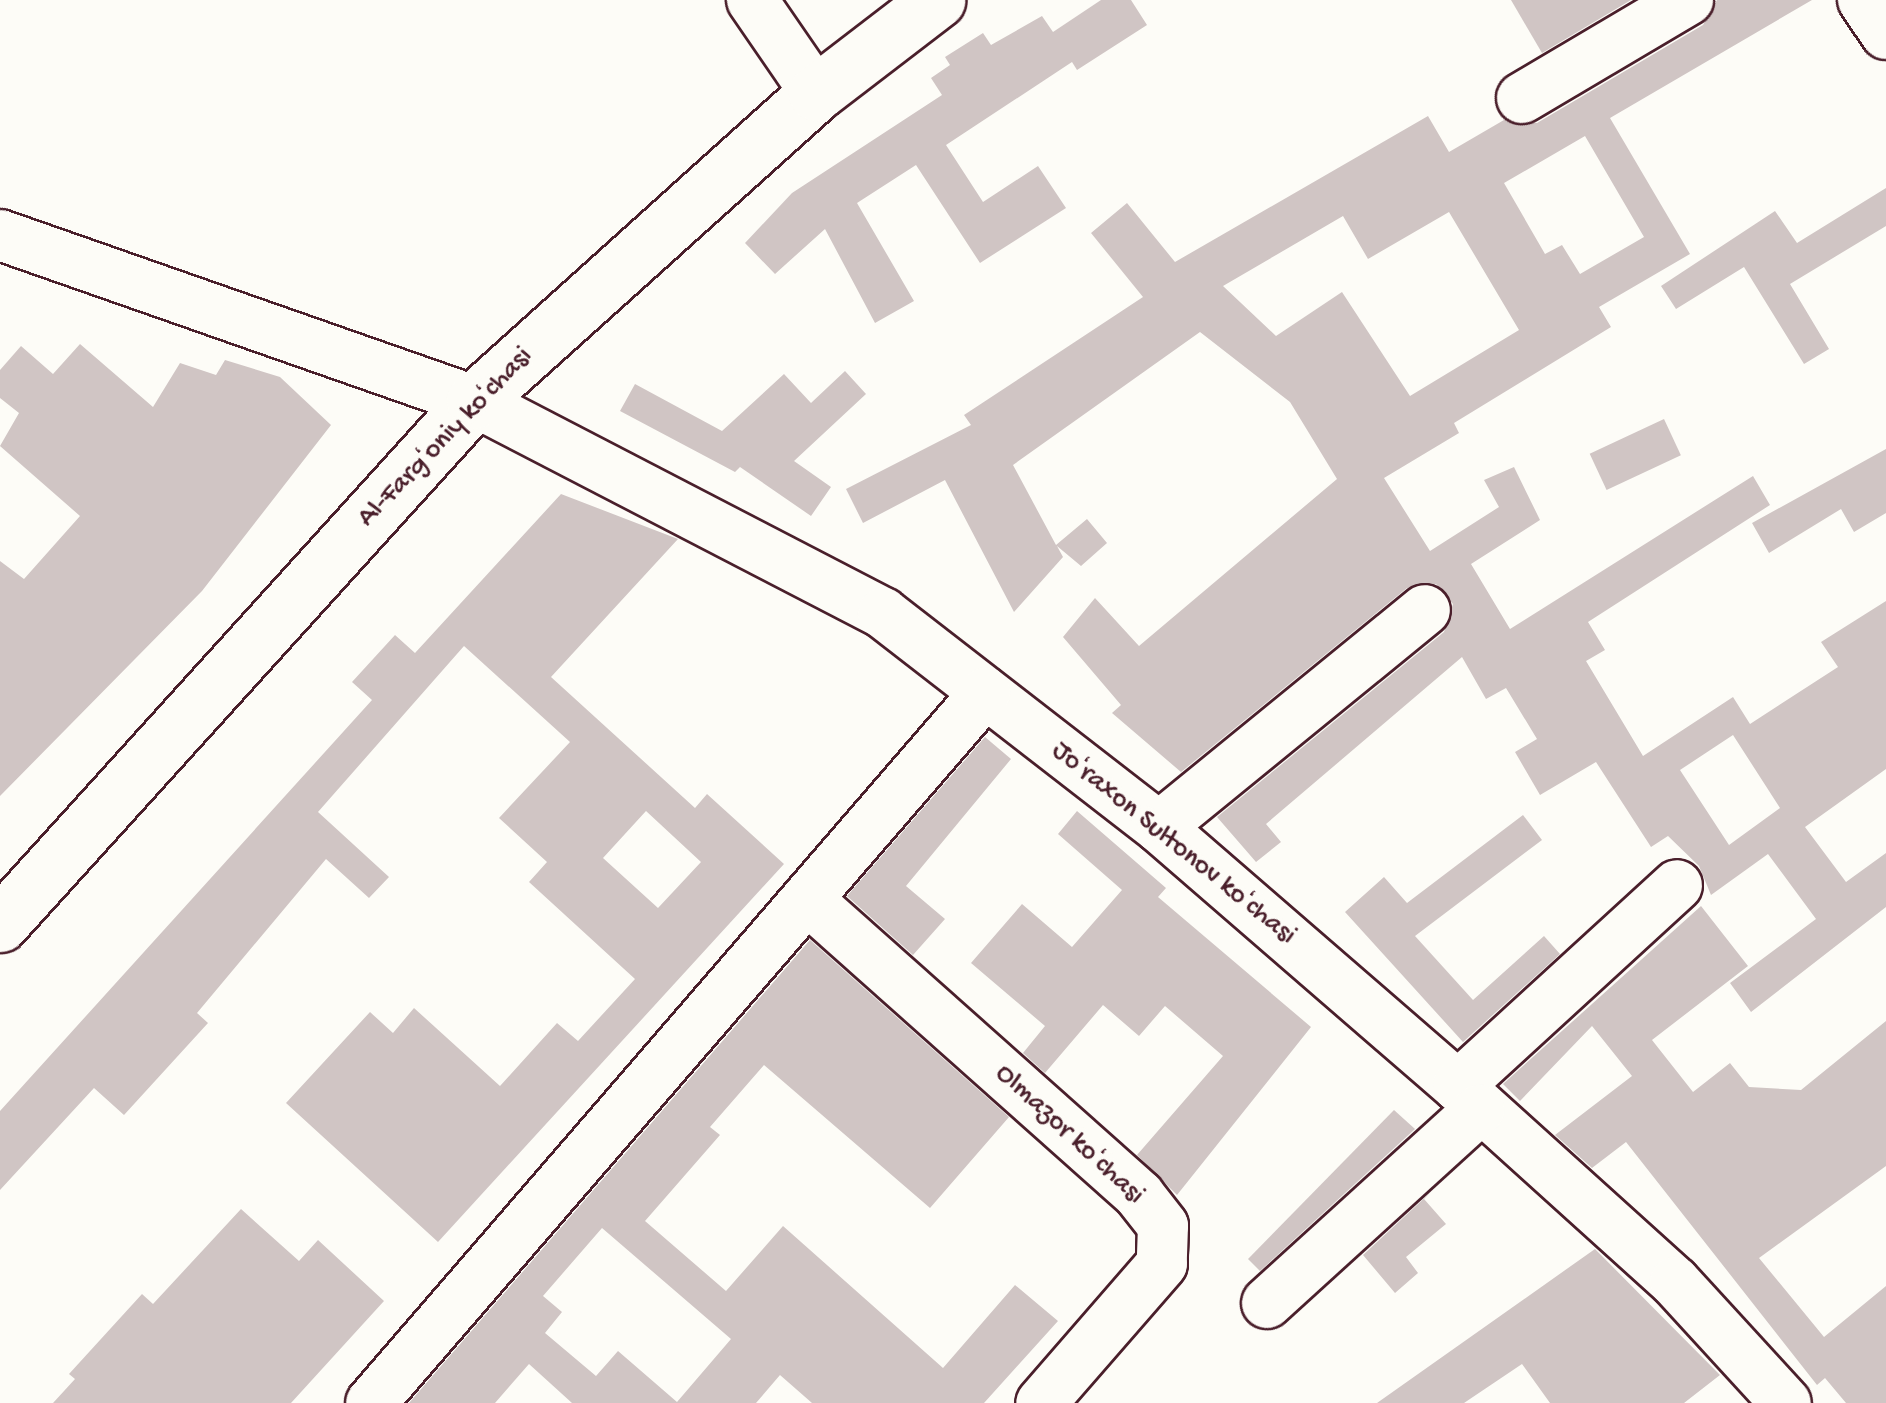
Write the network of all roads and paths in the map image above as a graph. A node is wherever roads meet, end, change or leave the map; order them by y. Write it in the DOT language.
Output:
graph roads {
  1 [pos="752,0"];
  2 [pos="937,0"];
  3 [pos="1688,0"];
  4 [pos="816,93"];
  5 [pos="1522,98"];
  6 [pos="0,235"];
  7 [pos="474,401"];
  8 [pos="1426,610"];
  9 [pos="985,693"];
  10 [pos="1159,827"];
  11 [pos="1677,885"];
  12 [pos="807,899"];
  13 [pos="0,924"];
  14 [pos="1468,1098"];
  15 [pos="1266,1303"];
  16 [pos="371,1403"];
  17 [pos="1041,1403"];
  18 [pos="1786,1403"];
  1 -- 4 [label="street"];
  2 -- 4 [label="main road, Al-Fargʻoniy koʻchasi"];
  3 -- 5 [label="street"];
  4 -- 7 [label="main road, Al-Fargʻoniy koʻchasi"];
  6 -- 7 [label="street, Joʻraxon Sultonov koʻchasi"];
  7 -- 9 [label="street, Joʻraxon Sultonov koʻchasi"];
  7 -- 13 [label="main road, Al-Fargʻoniy koʻchasi"];
  8 -- 10 [label="street"];
  9 -- 10 [label="street, Joʻraxon Sultonov koʻchasi"];
  9 -- 12 [label="street"];
  10 -- 14 [label="street, Joʻraxon Sultonov koʻchasi"];
  11 -- 14 [label="street"];
  12 -- 16 [label="street"];
  12 -- 17 [label="street, Olmazor koʻchasi"];
  14 -- 15 [label="street"];
  14 -- 18 [label="street, Joʻraxon Sultonov koʻchasi"];
}
